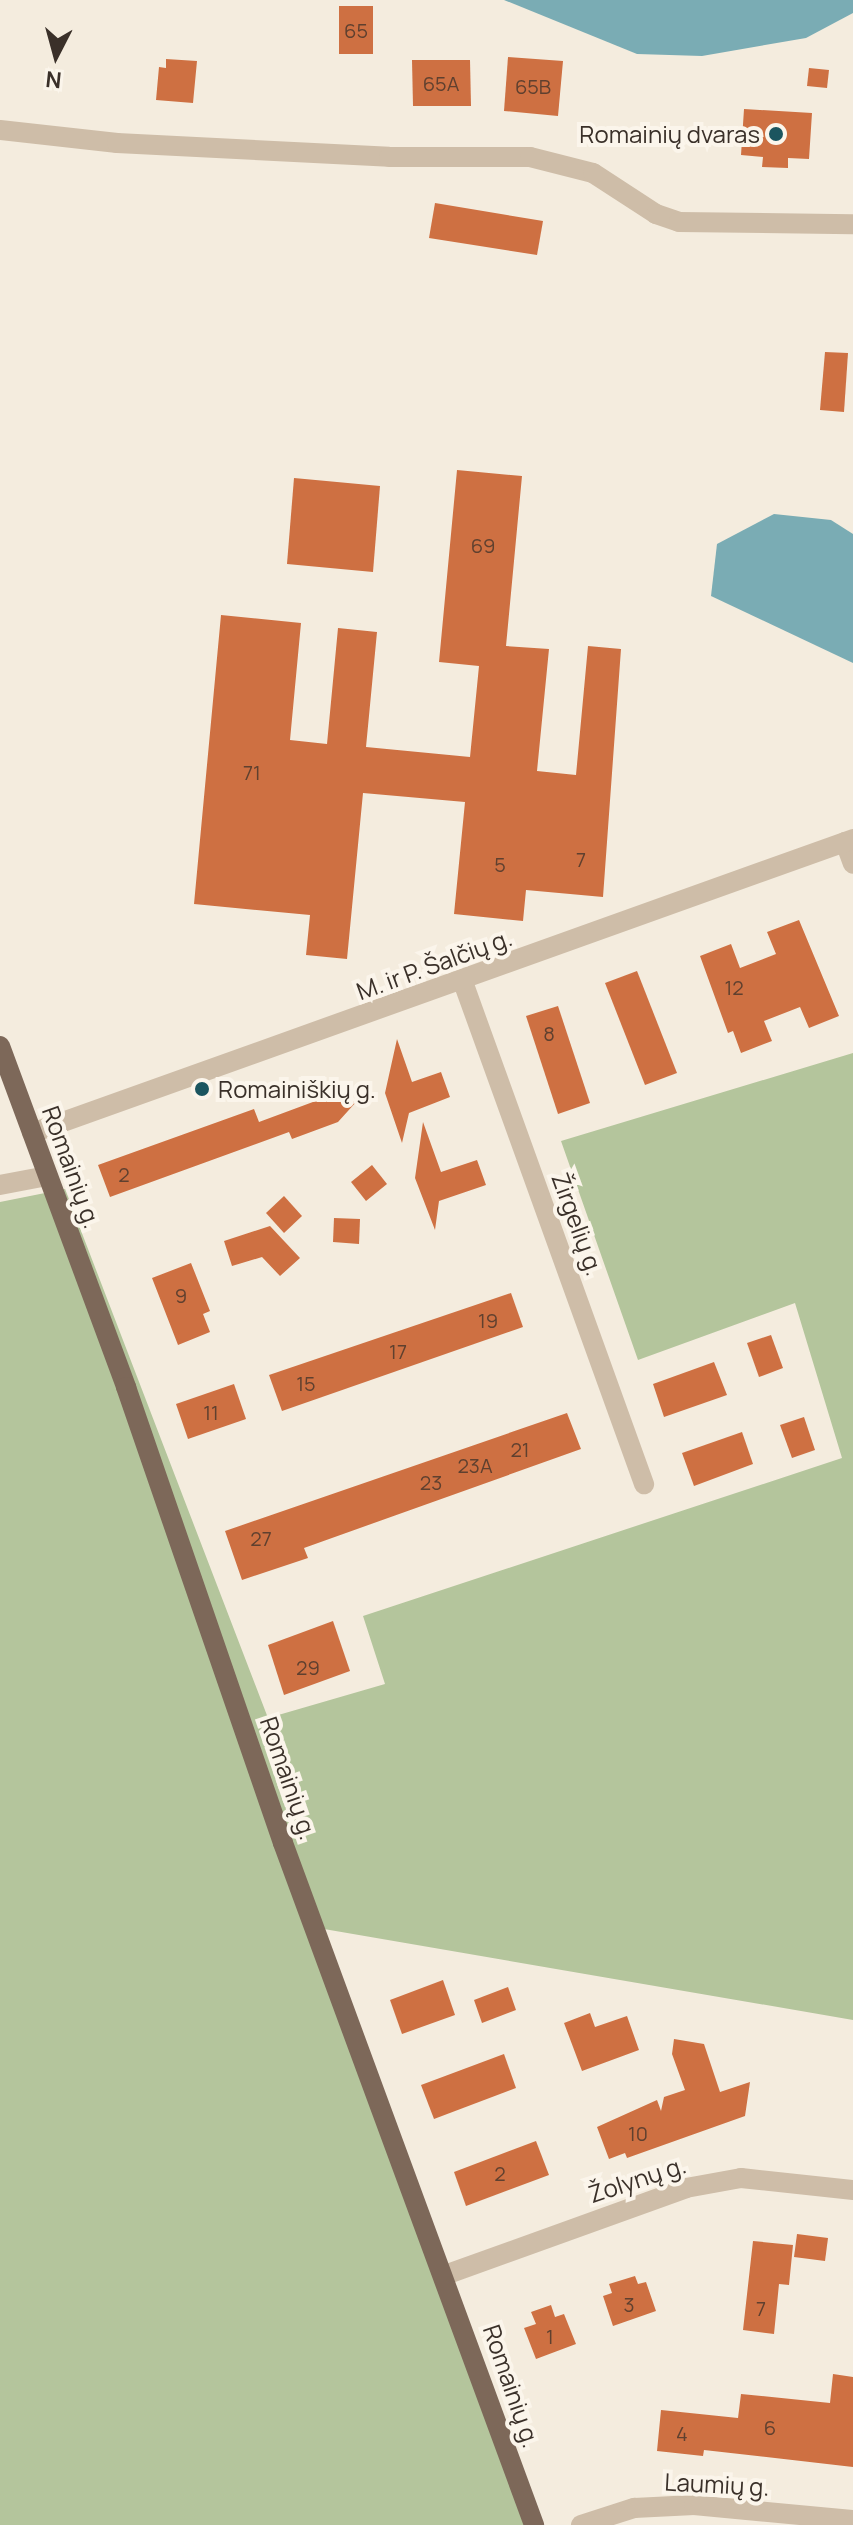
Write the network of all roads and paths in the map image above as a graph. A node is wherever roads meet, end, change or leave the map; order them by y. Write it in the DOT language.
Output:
graph roads {
  1 [pos="0,130"];
  2 [pos="853,224"];
  3 [pos="849,841"];
  4 [pos="853,864"];
  5 [pos="463,982"];
  6 [pos="0,1046"];
  7 [pos="32,1133"];
  8 [pos="47,1176"];
  9 [pos="0,1185"];
  10 [pos="644,1484"];
  11 [pos="853,2190"];
  12 [pos="445,2275"];
  13 [pos="853,2520"];
  14 [pos="534,2525"];
  15 [pos="581,2525"];
  1 -- 2 [label="street"];
  3 -- 4 [label="street"];
  3 -- 5 [label="street, M. ir P. Šalčių g."];
  5 -- 7 [label="street, M. ir P. Šalčių g."];
  5 -- 10 [label="street, Žirgelių g."];
  6 -- 7 [label="main road, Romainių g."];
  7 -- 8 [label="main road, Romainių g."];
  8 -- 9 [label="street"];
  8 -- 12 [label="main road, Romainių g."];
  11 -- 12 [label="street, Žolynų g."];
  12 -- 14 [label="main road, Romainių g."];
  13 -- 15 [label="street, Laumių g."];
}
